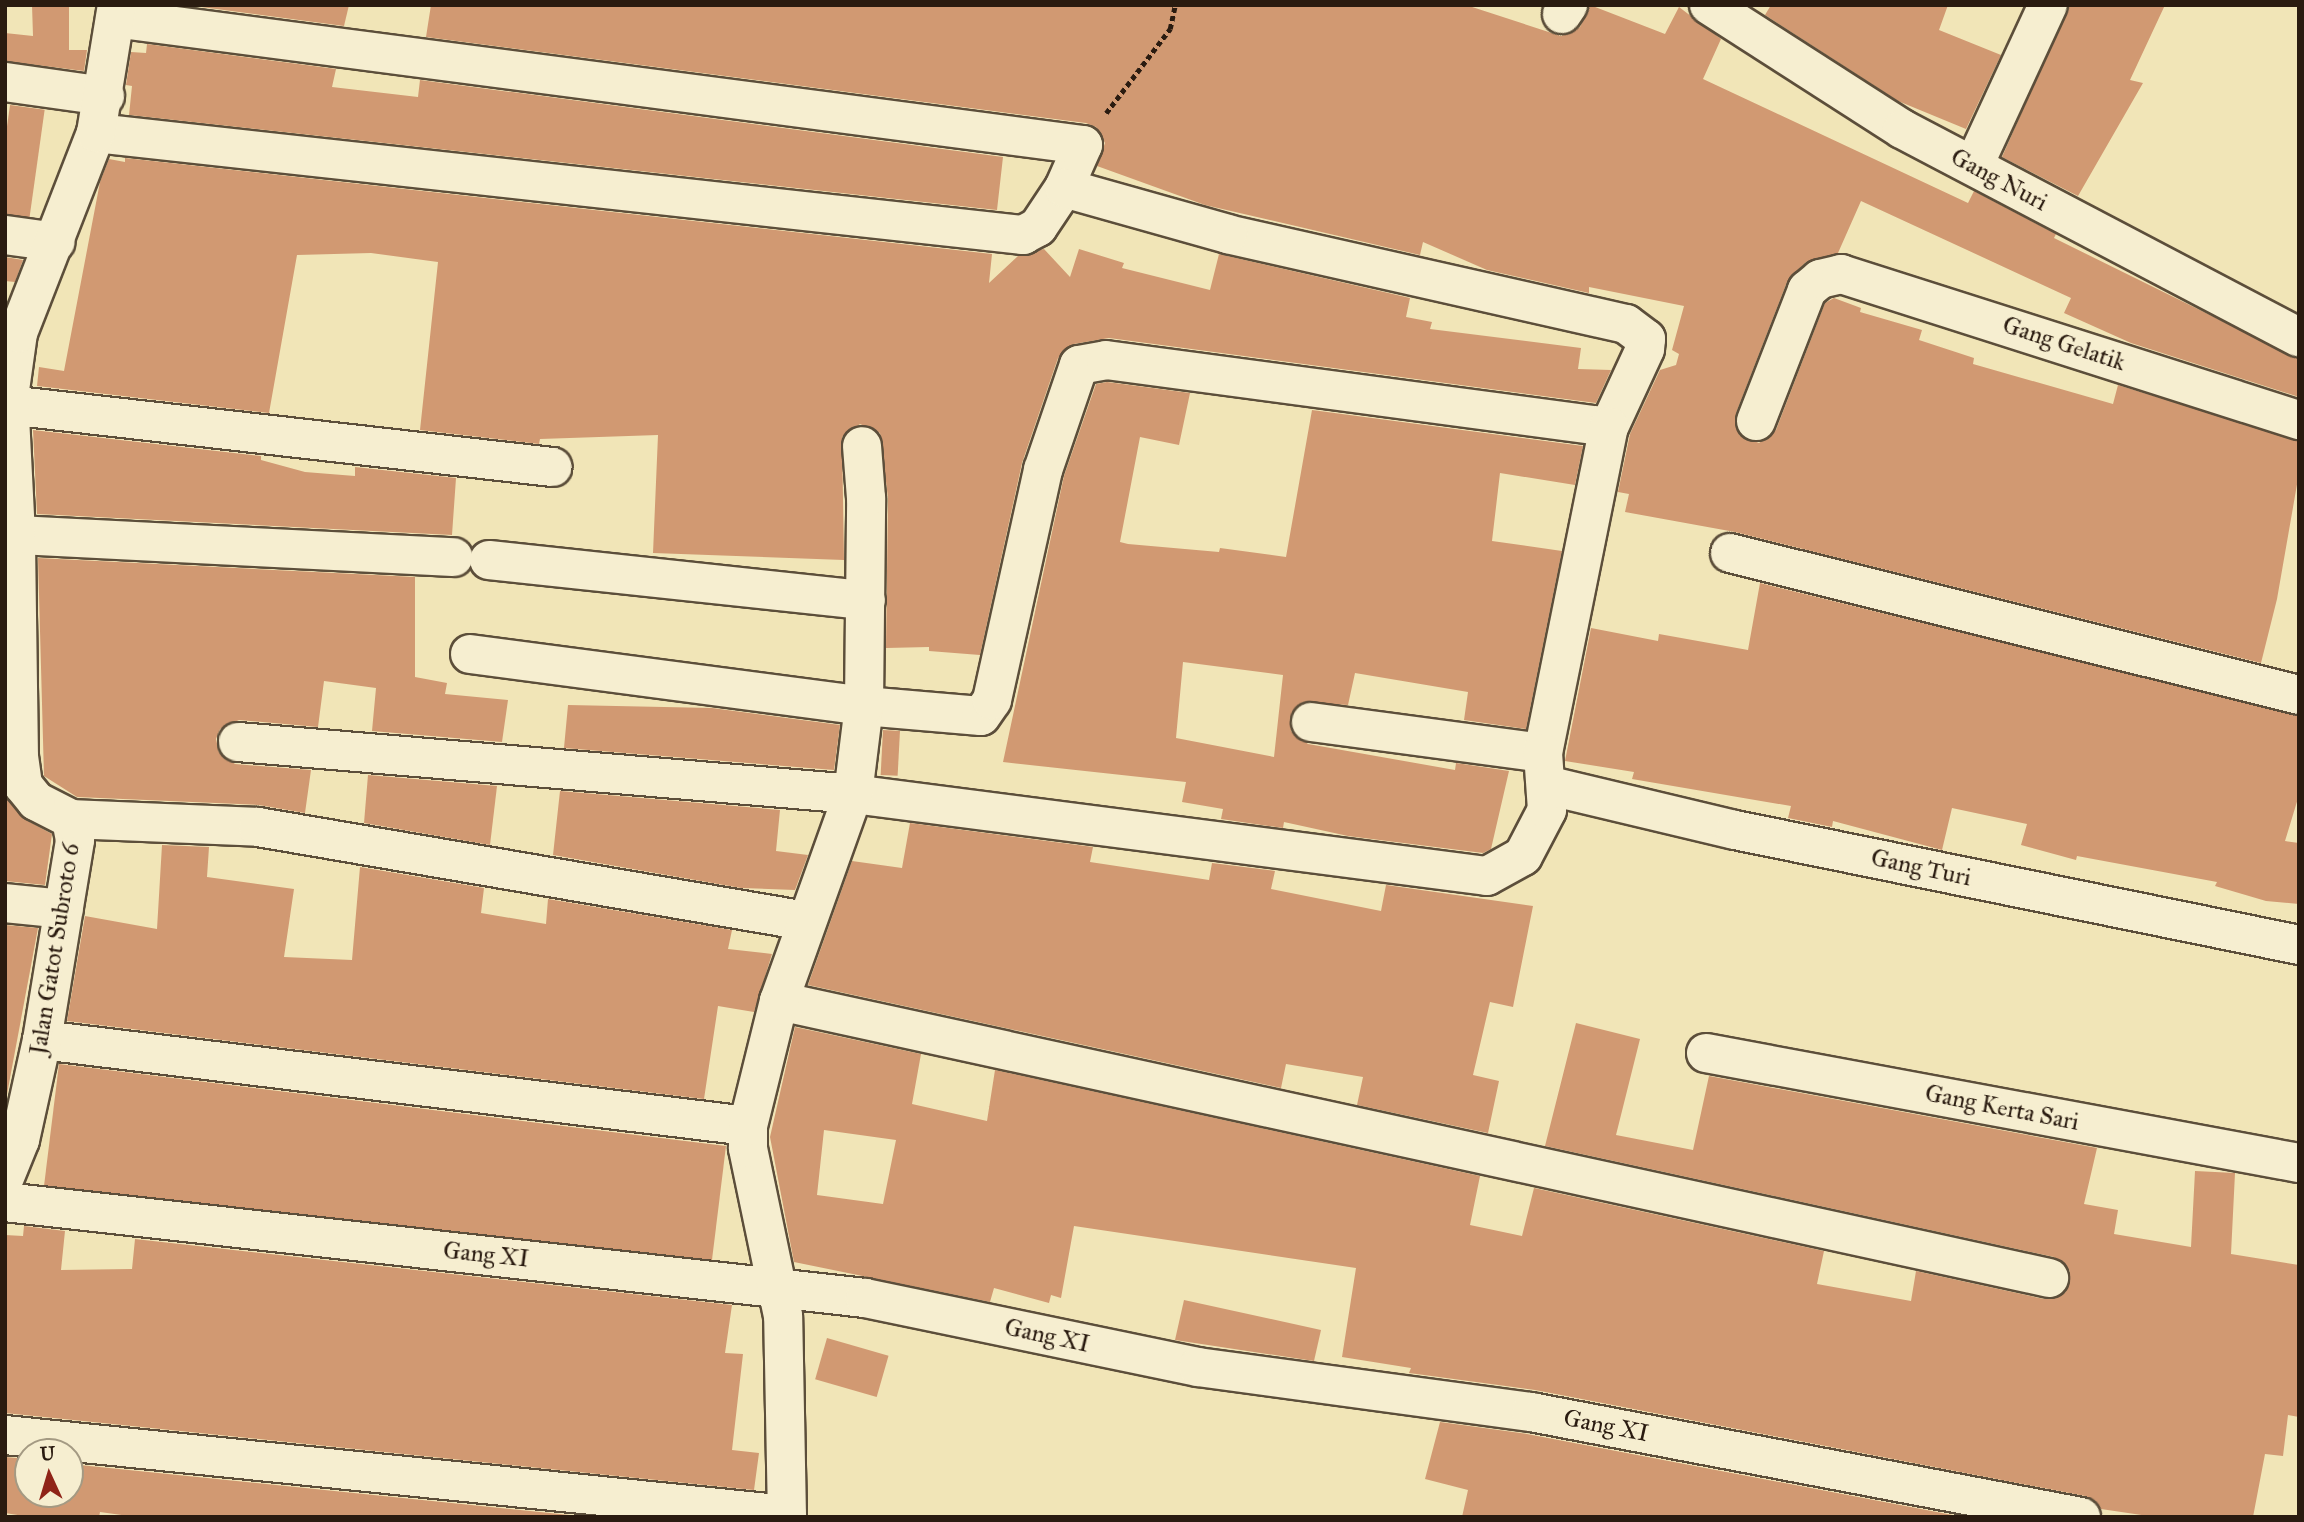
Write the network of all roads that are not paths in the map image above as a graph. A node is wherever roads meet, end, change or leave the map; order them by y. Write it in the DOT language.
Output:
graph roads {
  1 [pos="2048,5"];
  2 [pos="1732,11"];
  3 [pos="116,12"];
  4 [pos="5,82"];
  5 [pos="105,96"];
  6 [pos="96,133"];
  7 [pos="1974,165"];
  8 [pos="1064,188"];
  9 [pos="5,235"];
  10 [pos="56,242"];
  11 [pos="2299,337"];
  12 [pos="7,400"];
  13 [pos="2299,420"];
  14 [pos="1756,421"];
  15 [pos="1609,426"];
  16 [pos="862,446"];
  17 [pos="552,467"];
  18 [pos="16,535"];
  19 [pos="1730,553"];
  20 [pos="866,600"];
  21 [pos="470,654"];
  22 [pos="2299,695"];
  23 [pos="864,706"];
  24 [pos="11,719"];
  25 [pos="1311,722"];
  26 [pos="238,742"];
  27 [pos="1544,769"];
  28 [pos="853,794"];
  29 [pos="71,819"];
  30 [pos="5,903"];
  31 [pos="64,909"];
  32 [pos="806,921"];
  33 [pos="2299,946"];
  34 [pos="779,1001"];
  35 [pos="42,1040"];
  36 [pos="1706,1053"];
  37 [pos="748,1126"];
  38 [pos="13,1140"];
  39 [pos="2299,1163"];
  40 [pos="5,1177"];
  41 [pos="5,1202"];
  42 [pos="2049,1278"];
  43 [pos="776,1287"];
  44 [pos="5,1436"];
  45 [pos="787,1516"];
  46 [pos="2081,1517"];
  1 -- 7 [label="street"];
  2 -- 7 [label="street, Gang Nuri"];
  3 -- 5 [label="street, Jalan Gatot Subroto 6"];
  3 -- 8 [label="street"];
  4 -- 5 [label="street"];
  5 -- 6 [label="street, Jalan Gatot Subroto 6"];
  6 -- 8 [label="street"];
  6 -- 10 [label="street, Jalan Gatot Subroto 6"];
  7 -- 11 [label="street, Gang Nuri"];
  8 -- 15 [label="street"];
  9 -- 10 [label="street"];
  10 -- 12 [label="street, Jalan Gatot Subroto 6"];
  12 -- 17 [label="street"];
  12 -- 18 [label="street, Jalan Gatot Subroto 6"];
  13 -- 14 [label="street, Gang Gelatik"];
  15 -- 23 [label="street"];
  15 -- 27 [label="street"];
  16 -- 20 [label="street"];
  18 -- 20 [label="street"];
  18 -- 24 [label="street, Jalan Gatot Subroto 6"];
  19 -- 22 [label="street"];
  20 -- 23 [label="street"];
  21 -- 23 [label="street"];
  23 -- 28 [label="street"];
  24 -- 29 [label="street, Jalan Gatot Subroto 6"];
  25 -- 27 [label="street, Gang Turi"];
  26 -- 28 [label="street"];
  27 -- 28 [label="street"];
  27 -- 33 [label="street, Gang Turi"];
  28 -- 32 [label="street"];
  29 -- 31 [label="street, Jalan Gatot Subroto 6"];
  29 -- 32 [label="street"];
  30 -- 31 [label="street"];
  31 -- 35 [label="street, Jalan Gatot Subroto 6"];
  32 -- 34 [label="street"];
  34 -- 37 [label="street"];
  34 -- 42 [label="street"];
  35 -- 37 [label="street"];
  35 -- 38 [label="street, Jalan Gatot Subroto 6"];
  36 -- 39 [label="street, Gang Kerta Sari"];
  37 -- 43 [label="street"];
  38 -- 40 [label="street, Jalan Gatot Subroto 6"];
  41 -- 43 [label="street, Gang XI"];
  43 -- 45 [label="street"];
  43 -- 46 [label="street, Gang XI"];
  44 -- 45 [label="street"];
}
